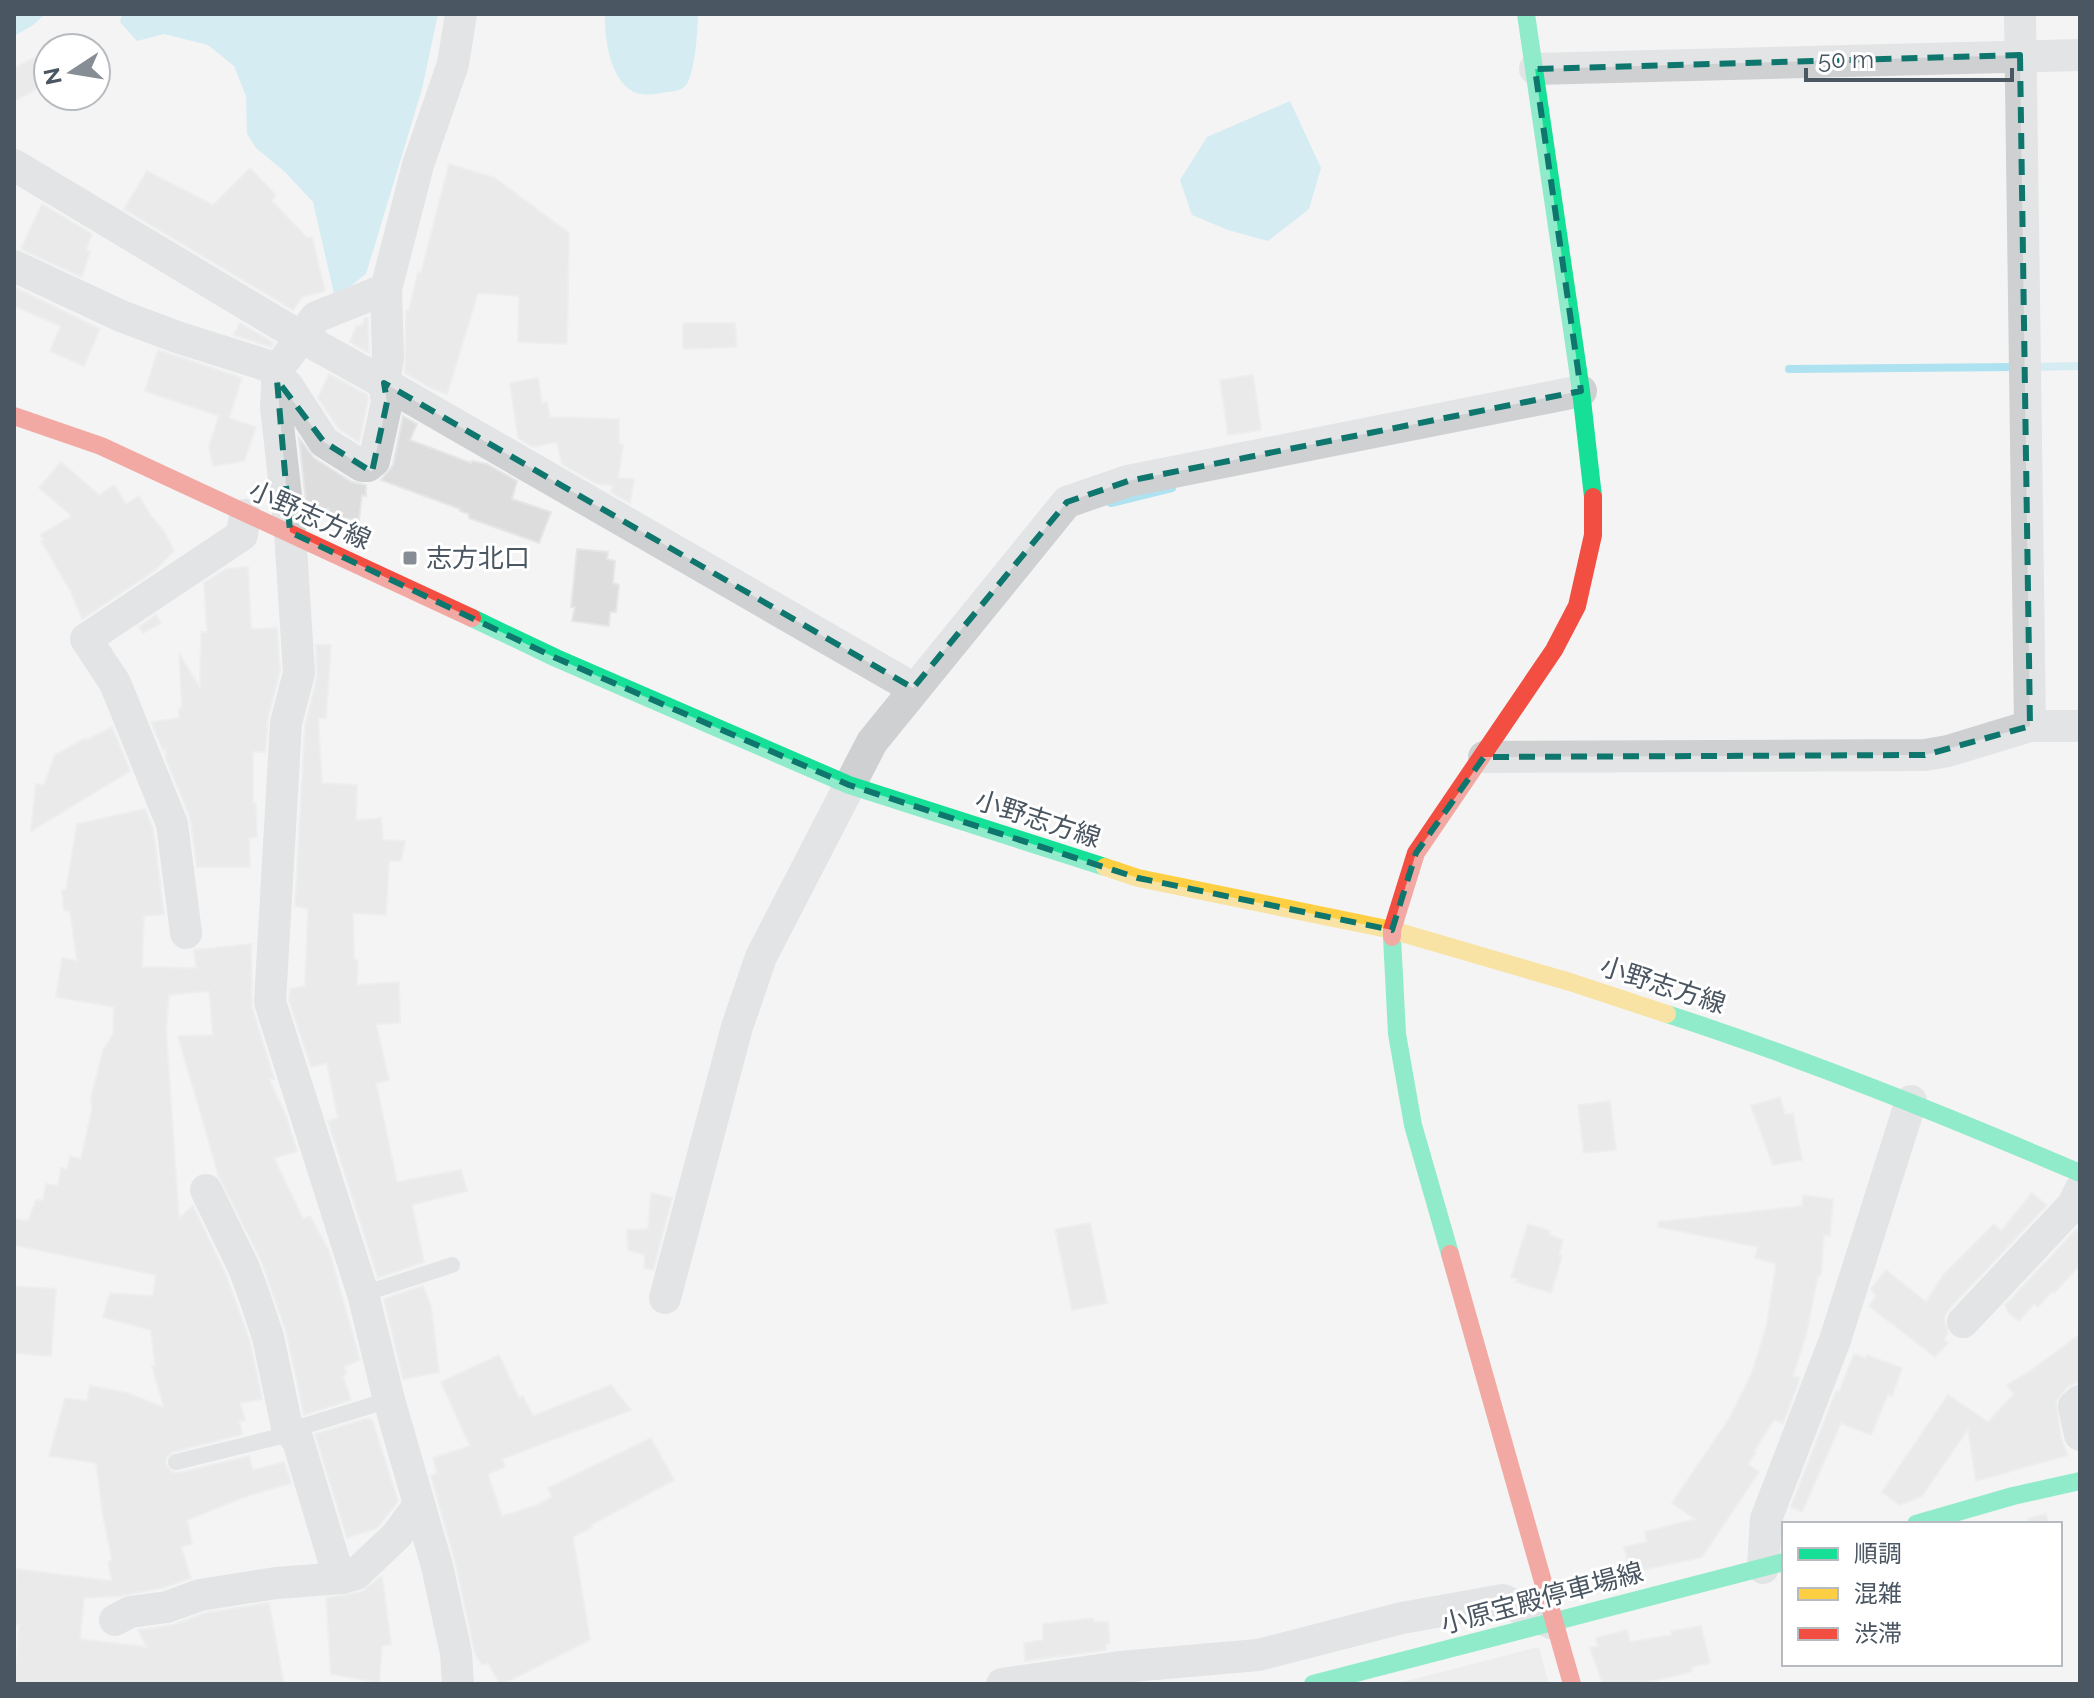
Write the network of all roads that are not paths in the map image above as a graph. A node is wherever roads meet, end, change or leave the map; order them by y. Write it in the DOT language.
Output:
graph roads {
  1 [pos="461,14"];
  2 [pos="1526,14"];
  3 [pos="2020,14"];
  4 [pos="2020,55"];
  5 [pos="2080,55"];
  6 [pos="1535,69"];
  7 [pos="14,165"];
  8 [pos="14,266"];
  9 [pos="386,289"];
  10 [pos="301,337"];
  11 [pos="278,374"];
  12 [pos="384,383"];
  13 [pos="1581,391"];
  14 [pos="14,416"];
  15 [pos="245,515"];
  16 [pos="290,532"];
  17 [pos="913,688"];
  18 [pos="2030,726"];
  19 [pos="2080,726"];
  20 [pos="1484,757"];
  21 [pos="849,785"];
  22 [pos="1392,930"];
  23 [pos="186,933"];
  24 [pos="1911,1101"];
  25 [pos="2080,1173"];
  26 [pos="206,1190"];
  27 [pos="2080,1190"];
  28 [pos="452,1265"];
  29 [pos="363,1294"];
  30 [pos="665,1298"];
  31 [pos="1963,1322"];
  32 [pos="389,1400"];
  33 [pos="2080,1401"];
  34 [pos="291,1431"];
  35 [pos="2080,1435"];
  36 [pos="176,1462"];
  37 [pos="2080,1481"];
  38 [pos="419,1505"];
  39 [pos="1923,1522"];
  40 [pos="1773,1565"];
  41 [pos="342,1578"];
  42 [pos="115,1620"];
  43 [pos="1553,1623"];
  44 [pos="458,1684"];
  45 [pos="1002,1684"];
  46 [pos="1313,1684"];
  47 [pos="1572,1684"];
  1 -- 9 [label="street"];
  2 -- 6 [label="main road"];
  3 -- 4 [label="street"];
  4 -- 5 [label="street"];
  4 -- 6 [label="street"];
  4 -- 18 [label="street"];
  6 -- 13 [label="main road"];
  7 -- 10 [label="street"];
  8 -- 11 [label="street"];
  9 -- 10 [label="street"];
  9 -- 12 [label="street"];
  10 -- 11 [label="street"];
  10 -- 12 [label="street"];
  11 -- 12 [label="street"];
  11 -- 16 [label="street"];
  12 -- 17 [label="street"];
  13 -- 17 [label="street"];
  13 -- 20 [label="main road"];
  14 -- 15 [label="main road, 小野志方線"];
  15 -- 16 [label="main road, 小野志方線"];
  15 -- 23 [label="street"];
  16 -- 21 [label="main road, 小野志方線"];
  16 -- 29 [label="street"];
  17 -- 21 [label="street"];
  18 -- 19 [label="street"];
  18 -- 20 [label="street"];
  20 -- 22 [label="main road"];
  21 -- 22 [label="main road, 小野志方線"];
  21 -- 30 [label="street"];
  22 -- 24 [label="main road, 小野志方線"];
  22 -- 43 [label="main road"];
  24 -- 25 [label="main road, 小野志方線"];
  24 -- 40 [label="street"];
  26 -- 34 [label="street"];
  27 -- 31 [label="street"];
  28 -- 29 [label="lane"];
  29 -- 32 [label="street"];
  32 -- 34 [label="lane"];
  32 -- 38 [label="street"];
  33 -- 35 [label="street"];
  34 -- 36 [label="lane"];
  34 -- 41 [label="street"];
  37 -- 39 [label="main road"];
  38 -- 41 [label="street"];
  38 -- 44 [label="street"];
  40 -- 43 [label="main road, 小原宝殿停車場線"];
  41 -- 42 [label="street"];
  43 -- 45 [label="street"];
  43 -- 46 [label="main road, 小原宝殿停車場線"];
  43 -- 47 [label="main road"];
}
